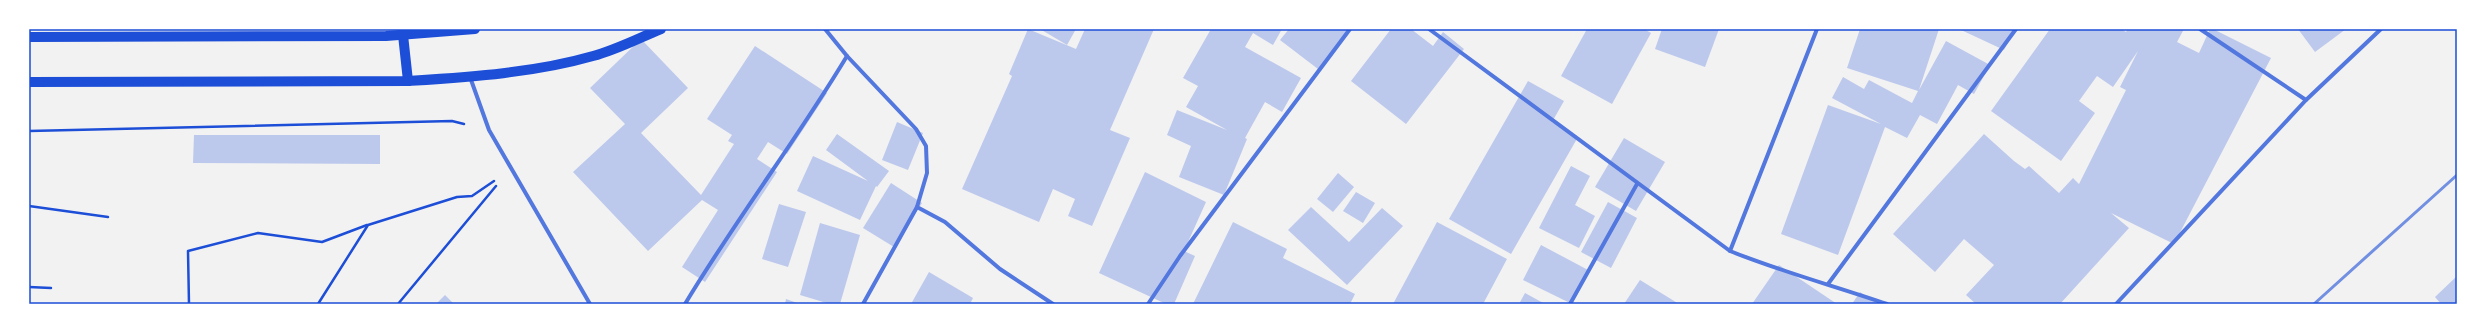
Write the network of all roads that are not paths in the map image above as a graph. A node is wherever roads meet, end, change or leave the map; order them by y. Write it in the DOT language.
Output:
graph roads {
  1 [pos="475,29"];
  2 [pos="661,29"];
  3 [pos="825,29"];
  4 [pos="1350,29"];
  5 [pos="1429,29"];
  6 [pos="1817,29"];
  7 [pos="2016,29"];
  8 [pos="2200,29"];
  9 [pos="2381,29"];
  10 [pos="403,35"];
  11 [pos="29,36"];
  12 [pos="847,56"];
  13 [pos="470,76"];
  14 [pos="408,81"];
  15 [pos="29,82"];
  16 [pos="2306,100"];
  17 [pos="1637,184"];
  18 [pos="917,207"];
  19 [pos="1730,251"];
  20 [pos="1828,284"];
  21 [pos="590,304"];
  22 [pos="685,304"];
  23 [pos="863,304"];
  24 [pos="1053,304"];
  25 [pos="1148,304"];
  26 [pos="1570,304"];
  27 [pos="1887,304"];
  28 [pos="2116,304"];
  1 -- 10 [label="main road"];
  2 -- 13 [label="main road"];
  3 -- 12 [label="street"];
  4 -- 25 [label="street"];
  5 -- 17 [label="street"];
  6 -- 19 [label="street"];
  7 -- 20 [label="street"];
  8 -- 16 [label="street"];
  9 -- 16 [label="street"];
  10 -- 11 [label="main road"];
  10 -- 14 [label="main road"];
  12 -- 18 [label="street"];
  12 -- 22 [label="street"];
  13 -- 14 [label="main road"];
  13 -- 21 [label="street"];
  14 -- 15 [label="main road"];
  16 -- 28 [label="street"];
  17 -- 19 [label="street"];
  17 -- 26 [label="street"];
  18 -- 23 [label="street"];
  18 -- 24 [label="street"];
  19 -- 20 [label="street"];
  20 -- 27 [label="street"];
}
